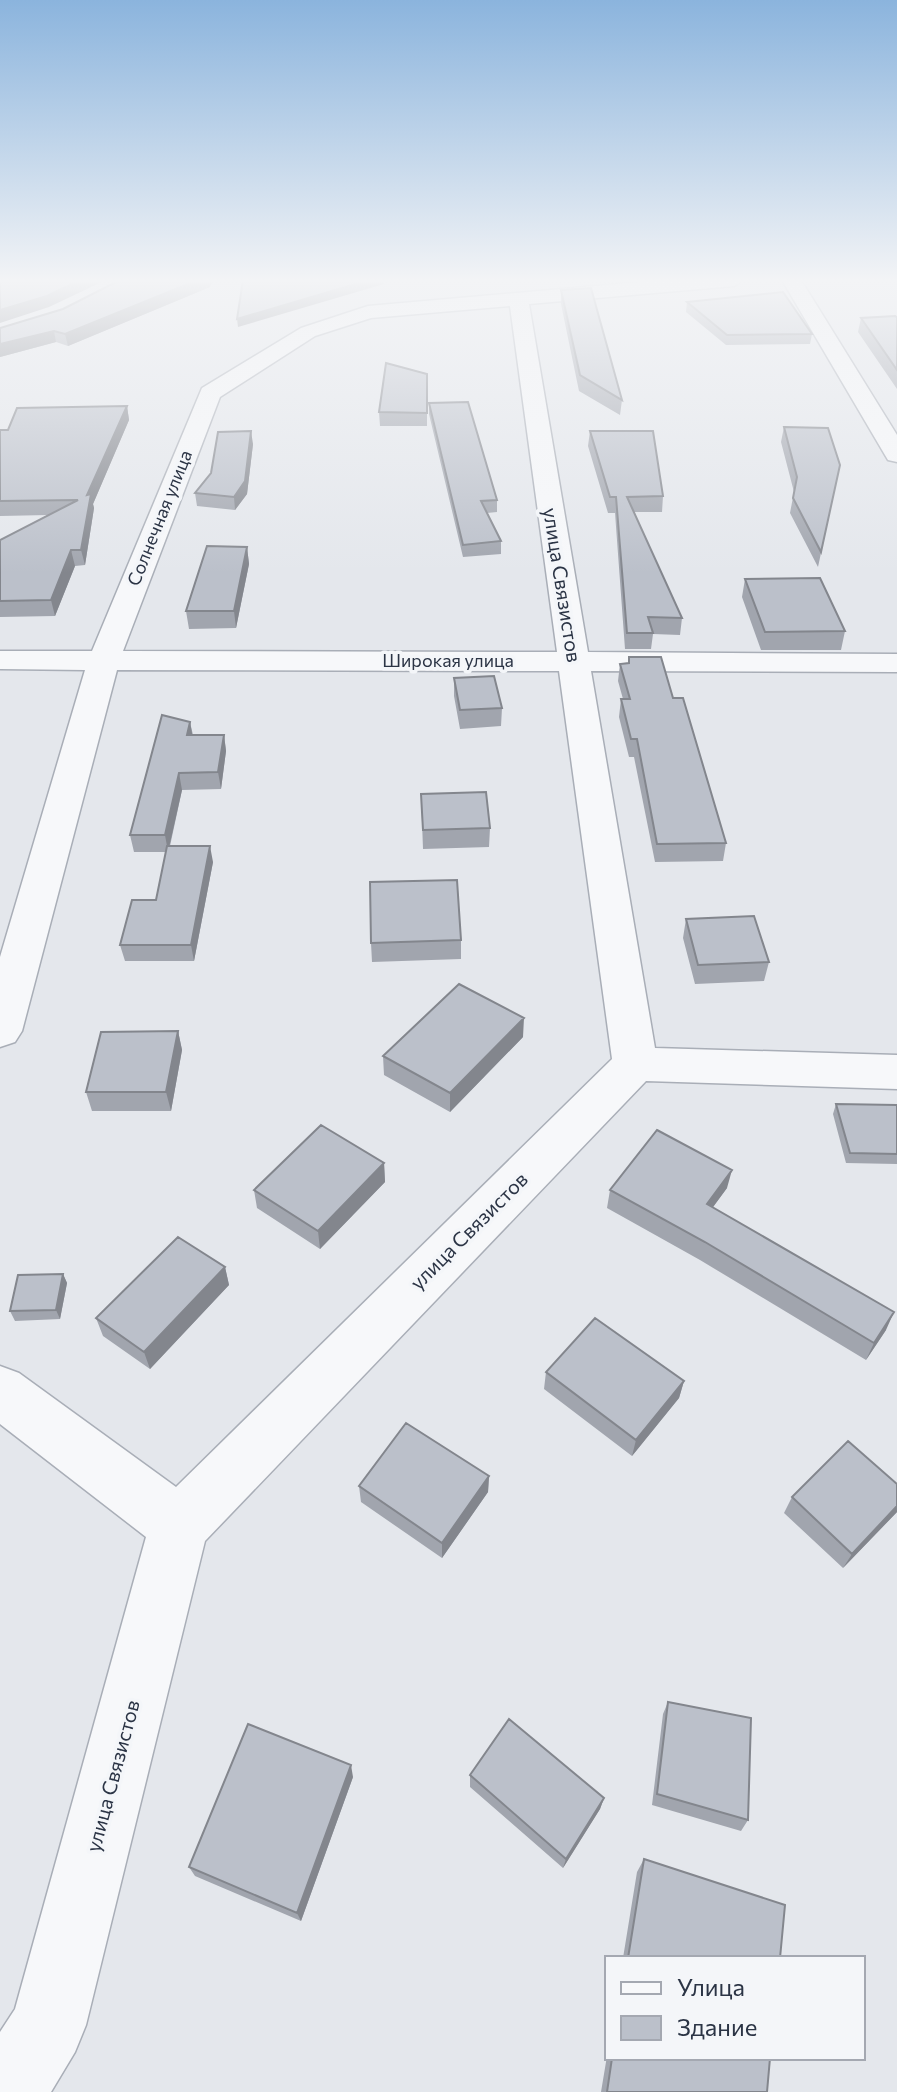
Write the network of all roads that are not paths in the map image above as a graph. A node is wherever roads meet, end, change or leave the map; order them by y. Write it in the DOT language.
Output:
graph roads {
  1 [pos="235,378"];
  2 [pos="530,378"];
  3 [pos="850,378"];
  4 [pos="897,455"];
  5 [pos="104,659"];
  6 [pos="0,660"];
  7 [pos="573,662"];
  8 [pos="897,663"];
  9 [pos="0,1031"];
  10 [pos="635,1064"];
  11 [pos="897,1072"];
  12 [pos="0,1391"];
  13 [pos="179,1525"];
  14 [pos="7,2092"];
  1 -- 5 [label="street, Солнечная улица"];
  2 -- 7 [label="street, улица Связистов"];
  3 -- 4 [label="street"];
  5 -- 6 [label="street, Широкая улица"];
  5 -- 7 [label="street, Широкая улица"];
  5 -- 9 [label="street, Солнечная улица"];
  7 -- 8 [label="street, Широкая улица"];
  7 -- 10 [label="street, улица Связистов"];
  10 -- 11 [label="street"];
  10 -- 13 [label="street, улица Связистов"];
  12 -- 13 [label="street"];
  13 -- 14 [label="street, улица Связистов"];
}
